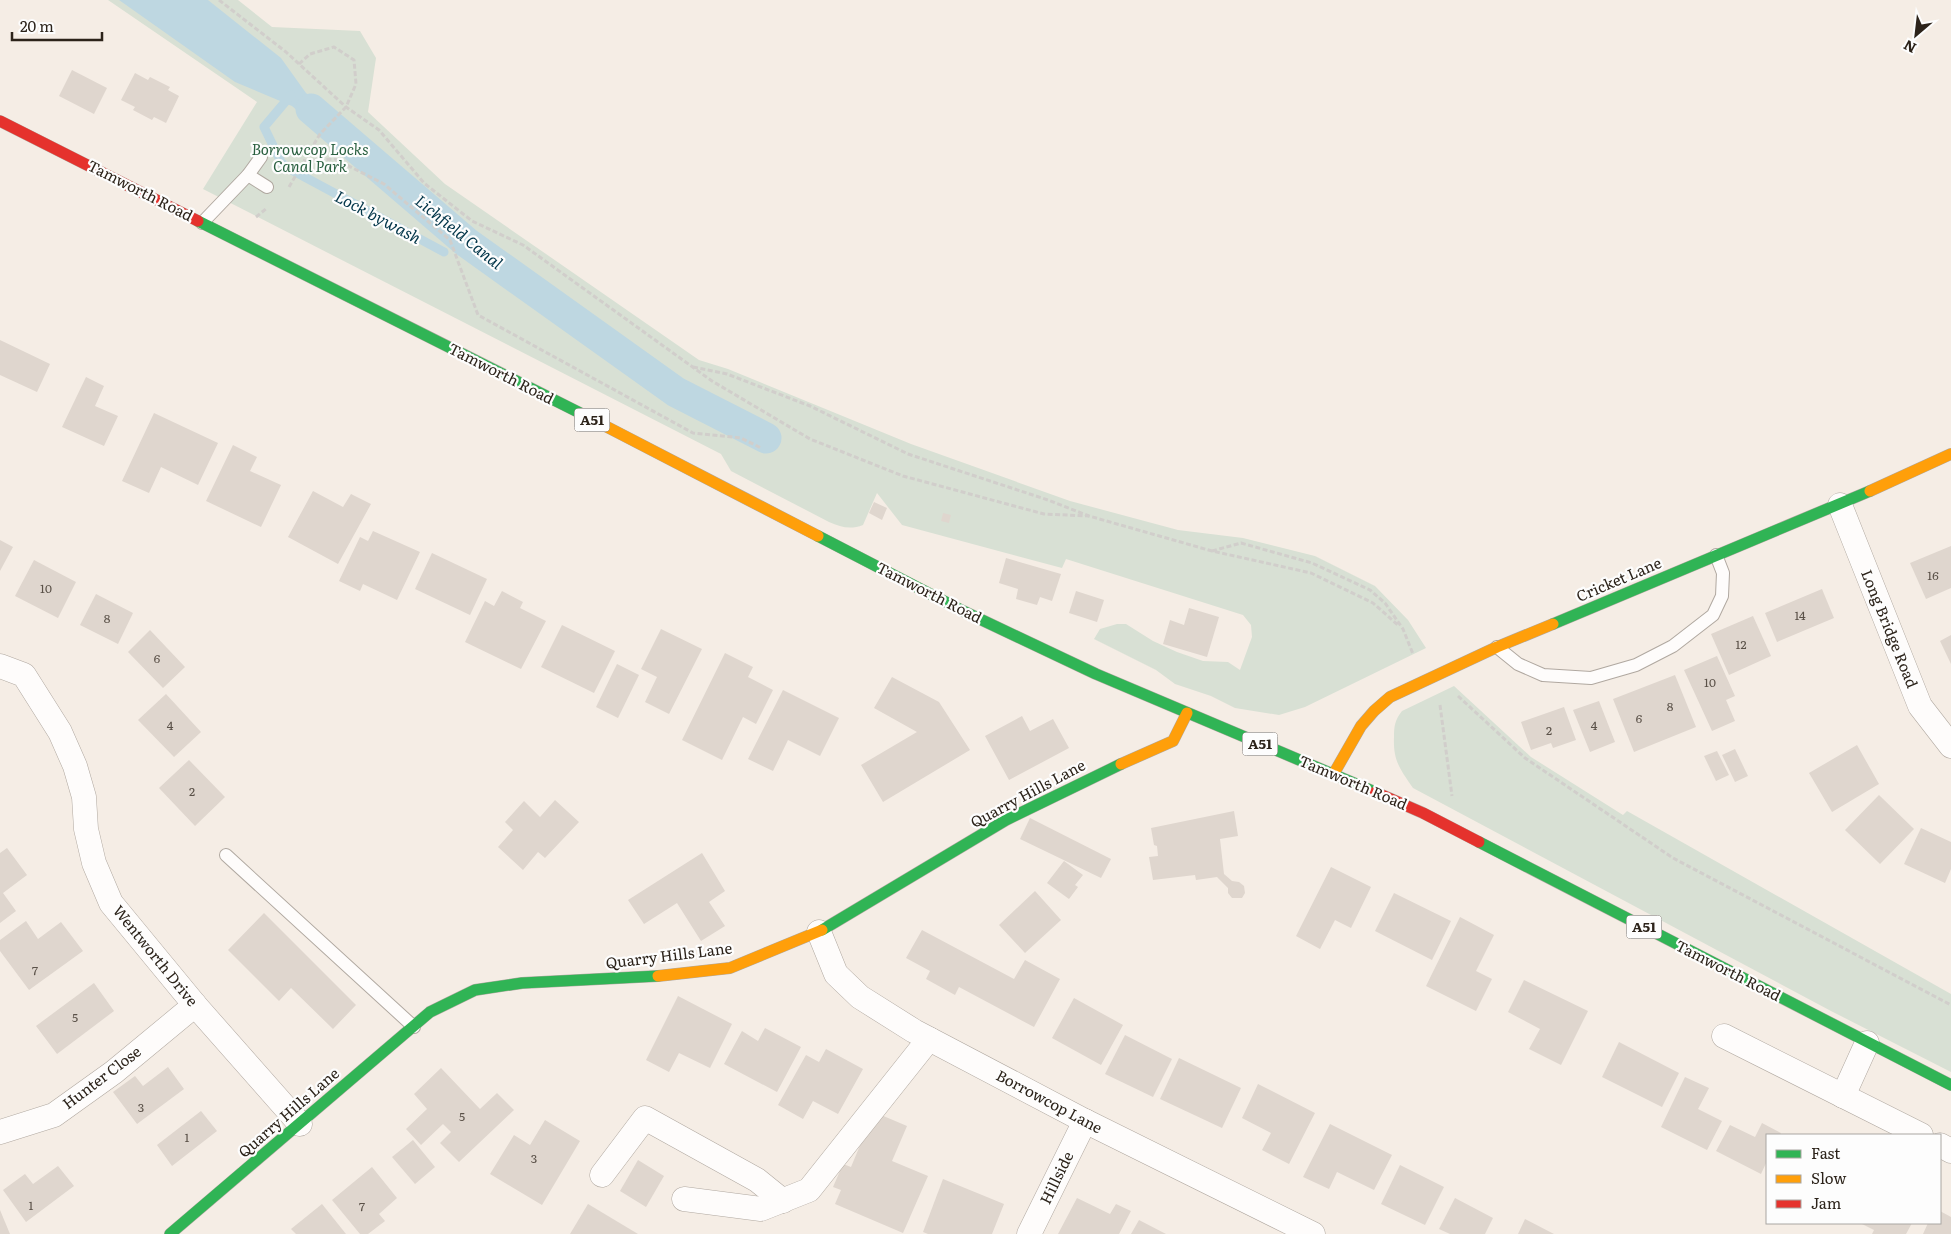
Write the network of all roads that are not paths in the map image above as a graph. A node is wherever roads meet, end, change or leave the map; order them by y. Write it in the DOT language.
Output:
graph roads {
  1 [pos="0,121"];
  2 [pos="261,157"];
  3 [pos="248,175"];
  4 [pos="267,188"];
  5 [pos="202,223"];
  6 [pos="1951,454"];
  7 [pos="1840,505"];
  8 [pos="1716,555"];
  9 [pos="1497,647"];
  10 [pos="0,666"];
  11 [pos="1187,713"];
  12 [pos="1951,746"];
  13 [pos="1333,775"];
  14 [pos="226,855"];
  15 [pos="819,932"];
  16 [pos="195,1005"];
  17 [pos="414,1027"];
  18 [pos="1724,1036"];
  19 [pos="928,1038"];
  20 [pos="1867,1043"];
  21 [pos="1951,1085"];
  22 [pos="1843,1096"];
  23 [pos="1085,1121"];
  24 [pos="300,1124"];
  25 [pos="0,1132"];
  26 [pos="1919,1134"];
  27 [pos="602,1175"];
  28 [pos="684,1199"];
  29 [pos="783,1201"];
  30 [pos="174,1233"];
  31 [pos="1029,1234"];
  32 [pos="1313,1234"];
  1 -- 5 [label="main road, Tamworth Road / A51"];
  2 -- 3 [label="lane"];
  3 -- 4 [label="lane"];
  3 -- 5 [label="lane"];
  5 -- 11 [label="main road, Tamworth Road / A51"];
  6 -- 7 [label="main road, Cricket Lane"];
  7 -- 8 [label="main road, Cricket Lane"];
  7 -- 12 [label="street, Long Bridge Road"];
  8 -- 9 [label="main road, Cricket Lane"];
  8 -- 9 [label="lane"];
  9 -- 13 [label="main road, Cricket Lane"];
  10 -- 16 [label="street, Wentworth Drive"];
  11 -- 13 [label="main road, Tamworth Road / A51"];
  11 -- 15 [label="main road, Quarry Hills Lane"];
  13 -- 20 [label="main road, Tamworth Road / A51"];
  14 -- 17 [label="lane"];
  15 -- 17 [label="main road, Quarry Hills Lane"];
  15 -- 19 [label="street, Borrowcop Lane"];
  16 -- 24 [label="street, Wentworth Drive"];
  16 -- 25 [label="street, Hunter Close"];
  17 -- 24 [label="main road, Quarry Hills Lane"];
  18 -- 22 [label="street"];
  19 -- 23 [label="street, Borrowcop Lane"];
  19 -- 29 [label="street"];
  20 -- 21 [label="main road, Tamworth Road / A51"];
  20 -- 22 [label="street"];
  22 -- 26 [label="street"];
  23 -- 31 [label="street, Hillside"];
  23 -- 32 [label="street, Borrowcop Lane"];
  24 -- 30 [label="main road, Quarry Hills Lane"];
  27 -- 29 [label="street"];
  28 -- 29 [label="street"];
}
